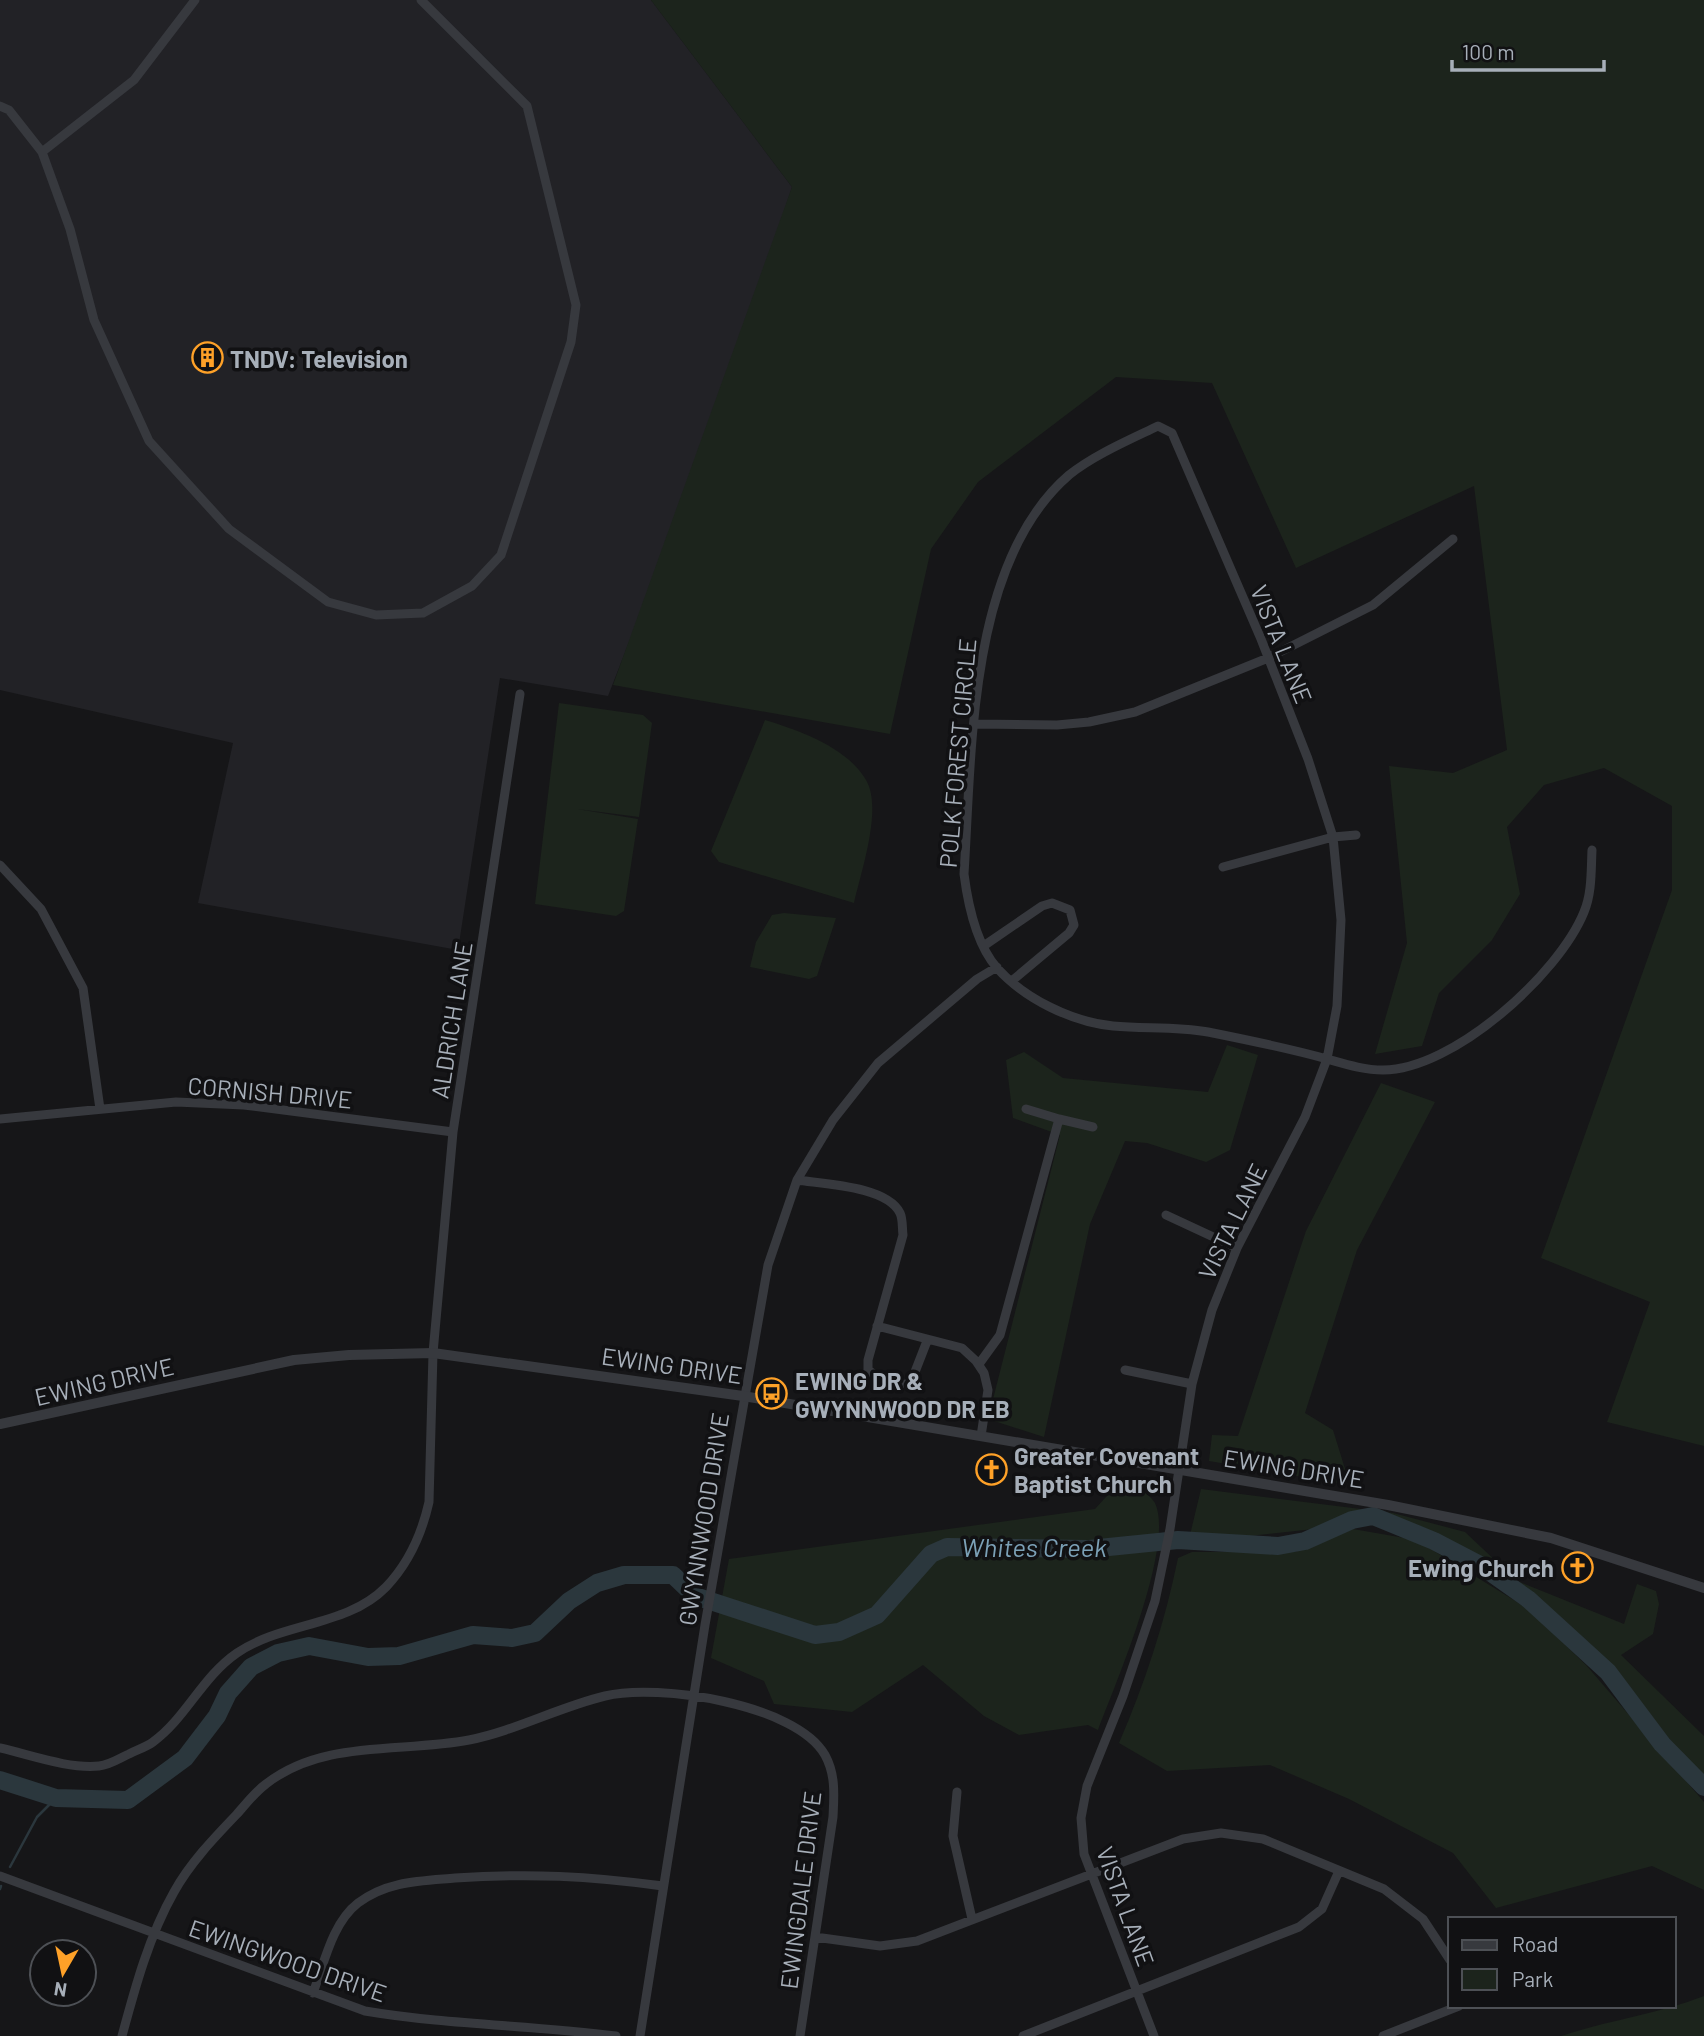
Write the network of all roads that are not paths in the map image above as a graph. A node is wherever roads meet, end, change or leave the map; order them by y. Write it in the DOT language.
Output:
graph roads {
  1 [pos="195,0"];
  2 [pos="421,0"];
  3 [pos="0,106"];
  4 [pos="42,152"];
  5 [pos="1172,433"];
  6 [pos="1454,539"];
  7 [pos="1268,658"];
  8 [pos="520,694"];
  9 [pos="975,724"];
  10 [pos="1356,835"];
  11 [pos="1333,837"];
  12 [pos="1591,850"];
  13 [pos="0,865"];
  14 [pos="1223,867"];
  15 [pos="985,945"];
  16 [pos="997,967"];
  17 [pos="1013,980"];
  18 [pos="1327,1059"];
  19 [pos="100,1109"];
  20 [pos="1026,1109"];
  21 [pos="0,1119"];
  22 [pos="1059,1119"];
  23 [pos="1093,1127"];
  24 [pos="453,1132"];
  25 [pos="797,1180"];
  26 [pos="1166,1215"];
  27 [pos="1237,1248"];
  28 [pos="877,1326"];
  29 [pos="927,1340"];
  30 [pos="432,1353"];
  31 [pos="979,1364"];
  32 [pos="1125,1370"];
  33 [pos="1192,1384"];
  34 [pos="743,1396"];
  35 [pos="0,1424"];
  36 [pos="981,1436"];
  37 [pos="1179,1471"];
  38 [pos="1704,1588"];
  39 [pos="693,1695"];
  40 [pos="0,1748"];
  41 [pos="957,1792"];
  42 [pos="1339,1871"];
  43 [pos="1091,1873"];
  44 [pos="0,1875"];
  45 [pos="663,1886"];
  46 [pos="972,1919"];
  47 [pos="155,1934"];
  48 [pos="815,1937"];
  49 [pos="1448,1957"];
  50 [pos="1136,1989"];
  51 [pos="313,1993"];
  52 [pos="1454,2008"];
  53 [pos="122,2036"];
  54 [pos="616,2036"];
  55 [pos="640,2036"];
  56 [pos="800,2036"];
  57 [pos="1023,2036"];
  58 [pos="1154,2036"];
  59 [pos="1383,2036"];
  1 -- 4 [label="street"];
  2 -- 4 [label="street"];
  3 -- 4 [label="street"];
  5 -- 7 [label="street, VISTA LANE"];
  5 -- 9 [label="street, POLK FOREST CIRCLE"];
  6 -- 7 [label="street"];
  7 -- 9 [label="street"];
  7 -- 11 [label="street, VISTA LANE"];
  8 -- 24 [label="street, ALDRICH LANE"];
  9 -- 15 [label="street, POLK FOREST CIRCLE"];
  10 -- 11 [label="street"];
  11 -- 14 [label="street"];
  11 -- 18 [label="street, VISTA LANE"];
  12 -- 18 [label="street, POLK FOREST CIRCLE"];
  13 -- 19 [label="street"];
  15 -- 16 [label="street, POLK FOREST CIRCLE"];
  15 -- 17 [label="street"];
  16 -- 17 [label="street, POLK FOREST CIRCLE"];
  16 -- 25 [label="street, GWYNNWOOD DRIVE"];
  17 -- 18 [label="street, POLK FOREST CIRCLE"];
  18 -- 27 [label="street, VISTA LANE"];
  19 -- 21 [label="street, CORNISH DRIVE"];
  19 -- 24 [label="street, CORNISH DRIVE"];
  20 -- 22 [label="street"];
  22 -- 23 [label="street"];
  22 -- 31 [label="street"];
  24 -- 30 [label="street, ALDRICH LANE"];
  25 -- 28 [label="street"];
  25 -- 34 [label="street, GWYNNWOOD DRIVE"];
  26 -- 27 [label="street"];
  27 -- 33 [label="street, VISTA LANE"];
  28 -- 29 [label="street"];
  28 -- 29 [label="street"];
  29 -- 31 [label="street"];
  30 -- 34 [label="street, EWING DRIVE"];
  30 -- 35 [label="street, EWING DRIVE"];
  30 -- 40 [label="street, ALDRICH LANE"];
  31 -- 36 [label="street"];
  32 -- 33 [label="street"];
  33 -- 37 [label="street, VISTA LANE"];
  34 -- 36 [label="street, EWING DRIVE"];
  34 -- 39 [label="street, GWYNNWOOD DRIVE"];
  36 -- 37 [label="street, EWING DRIVE"];
  37 -- 38 [label="street, EWING DRIVE"];
  37 -- 43 [label="street, VISTA LANE"];
  39 -- 45 [label="street, GWYNNWOOD DRIVE"];
  39 -- 47 [label="street, EWINGDALE DRIVE"];
  39 -- 48 [label="street, EWINGDALE DRIVE"];
  41 -- 46 [label="street"];
  42 -- 43 [label="street"];
  42 -- 49 [label="street"];
  42 -- 50 [label="street"];
  43 -- 46 [label="street"];
  43 -- 50 [label="street, VISTA LANE"];
  44 -- 47 [label="street, EWINGWOOD DRIVE"];
  45 -- 51 [label="street"];
  45 -- 55 [label="street, GWYNNWOOD DRIVE"];
  46 -- 48 [label="street"];
  47 -- 51 [label="street, EWINGWOOD DRIVE"];
  47 -- 53 [label="street, EWINGDALE DRIVE"];
  48 -- 56 [label="street, EWINGDALE DRIVE"];
  50 -- 57 [label="street"];
  50 -- 58 [label="street, VISTA LANE"];
  51 -- 54 [label="street, EWINGWOOD DRIVE"];
  52 -- 59 [label="street"];
}
